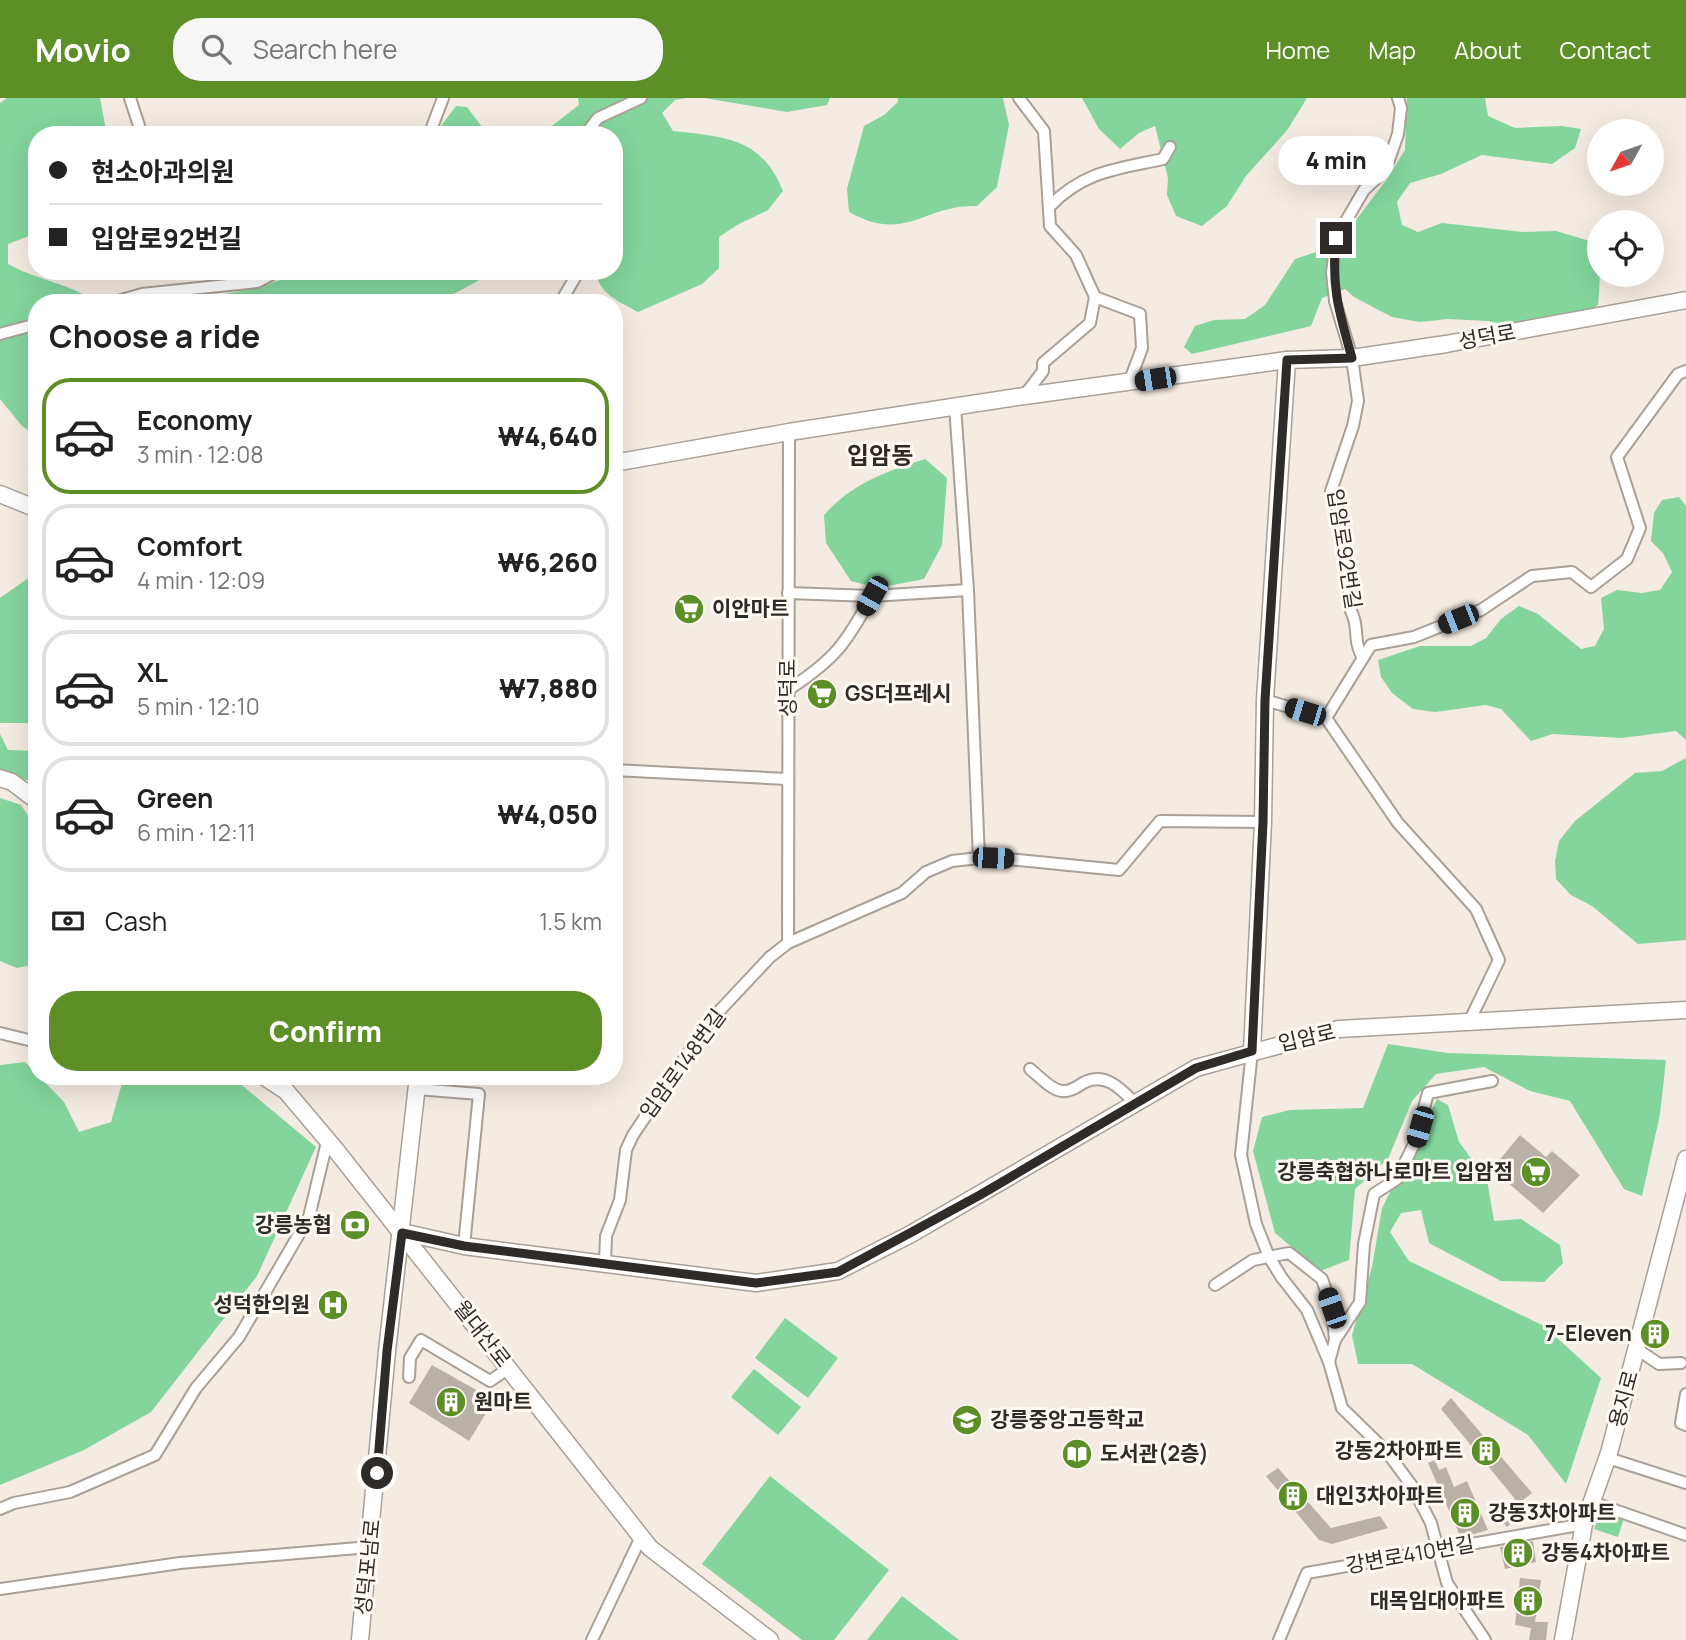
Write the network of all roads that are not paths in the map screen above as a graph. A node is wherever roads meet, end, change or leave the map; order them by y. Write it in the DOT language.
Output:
graph roads {
  1 [pos="130,98"];
  2 [pos="443,98"];
  3 [pos="641,98"];
  4 [pos="1019,98"];
  5 [pos="1398,98"];
  6 [pos="139,126"];
  7 [pos="432,126"];
  8 [pos="592,126"];
  9 [pos="1170,147"];
  10 [pos="1050,206"];
  11 [pos="261,280"];
  12 [pos="142,294"];
  13 [pos="1095,297"];
  14 [pos="1686,300"];
  15 [pos="28,326"];
  16 [pos="0,334"];
  17 [pos="1352,358"];
  18 [pos="1287,360"];
  19 [pos="1686,371"];
  20 [pos="1129,383"];
  21 [pos="1024,396"];
  22 [pos="955,407"];
  23 [pos="789,432"];
  24 [pos="623,461"];
  25 [pos="0,495"];
  26 [pos="28,506"];
  27 [pos="968,590"];
  28 [pos="788,593"];
  29 [pos="872,596"];
  30 [pos="1363,658"];
  31 [pos="788,690"];
  32 [pos="1265,700"];
  33 [pos="1325,718"];
  34 [pos="623,770"];
  35 [pos="0,778"];
  36 [pos="787,779"];
  37 [pos="28,794"];
  38 [pos="1263,822"];
  39 [pos="979,858"];
  40 [pos="788,943"];
  41 [pos="1686,1010"];
  42 [pos="1469,1022"];
  43 [pos="0,1032"];
  44 [pos="28,1040"];
  45 [pos="1252,1051"];
  46 [pos="1030,1069"];
  47 [pos="1492,1081"];
  48 [pos="277,1085"];
  49 [pos="418,1085"];
  50 [pos="433,1085"];
  51 [pos="1136,1104"];
  52 [pos="327,1142"];
  53 [pos="1686,1159"];
  54 [pos="402,1233"];
  55 [pos="464,1246"];
  56 [pos="1269,1257"];
  57 [pos="605,1263"];
  58 [pos="1215,1285"];
  59 [pos="1335,1340"];
  60 [pos="1637,1349"];
  61 [pos="387,1351"];
  62 [pos="410,1358"];
  63 [pos="1329,1362"];
  64 [pos="1681,1363"];
  65 [pos="509,1368"];
  66 [pos="409,1377"];
  67 [pos="1686,1395"];
  68 [pos="1686,1424"];
  69 [pos="1608,1458"];
  70 [pos="1686,1483"];
  71 [pos="1592,1502"];
  72 [pos="0,1509"];
  73 [pos="1584,1524"];
  74 [pos="1686,1535"];
  75 [pos="641,1536"];
  76 [pos="370,1546"];
  77 [pos="1438,1551"];
  78 [pos="0,1589"];
  79 [pos="360,1640"];
  80 [pos="592,1640"];
  81 [pos="771,1640"];
  82 [pos="1279,1640"];
  83 [pos="1485,1640"];
  84 [pos="1563,1640"];
  1 -- 6 [label="street"];
  2 -- 7 [label="street"];
  3 -- 8 [label="street"];
  4 -- 10 [label="street"];
  5 -- 17 [label="street, 입암로92번길"];
  9 -- 10 [label="street"];
  10 -- 13 [label="street"];
  11 -- 12 [label="street"];
  13 -- 20 [label="street"];
  13 -- 21 [label="street"];
  14 -- 17 [label="street, 성덕로"];
  15 -- 16 [label="street"];
  17 -- 18 [label="street, 성덕로"];
  17 -- 30 [label="street, 입암로92번길"];
  18 -- 20 [label="street, 성덕로"];
  18 -- 32 [label="street"];
  19 -- 30 [label="street"];
  20 -- 21 [label="street, 성덕로"];
  21 -- 22 [label="street, 성덕로"];
  22 -- 23 [label="street, 성덕로"];
  22 -- 27 [label="street"];
  23 -- 24 [label="street, 성덕로"];
  23 -- 28 [label="street, 성덕로"];
  25 -- 26 [label="street"];
  27 -- 29 [label="street"];
  27 -- 39 [label="street"];
  28 -- 29 [label="street"];
  28 -- 31 [label="street, 성덕로"];
  29 -- 31 [label="street"];
  30 -- 33 [label="street"];
  31 -- 36 [label="street, 성덕로"];
  32 -- 33 [label="street"];
  32 -- 38 [label="street"];
  33 -- 42 [label="street"];
  34 -- 36 [label="street"];
  35 -- 37 [label="street"];
  36 -- 40 [label="street, 성덕로"];
  38 -- 39 [label="street, 입암로148번길"];
  38 -- 45 [label="street"];
  39 -- 40 [label="street, 입암로148번길"];
  40 -- 57 [label="street, 입암로148번길"];
  41 -- 42 [label="street, 입암로"];
  42 -- 45 [label="street, 입암로"];
  43 -- 44 [label="street"];
  45 -- 51 [label="street, 입암로"];
  45 -- 56 [label="street"];
  46 -- 51 [label="street"];
  47 -- 59 [label="street"];
  48 -- 52 [label="street, 월대산로"];
  49 -- 54 [label="street, 성덕포남로"];
  50 -- 55 [label="street"];
  51 -- 57 [label="street, 입암로"];
  52 -- 54 [label="street, 월대산로"];
  52 -- 72 [label="street"];
  53 -- 60 [label="street, 용지로"];
  54 -- 55 [label="street, 입암로"];
  54 -- 61 [label="street, 성덕포남로"];
  54 -- 65 [label="street, 월대산로"];
  55 -- 57 [label="street, 입암로"];
  56 -- 58 [label="street"];
  56 -- 59 [label="street"];
  56 -- 63 [label="street"];
  59 -- 63 [label="street"];
  60 -- 64 [label="street"];
  60 -- 69 [label="street, 용지로"];
  61 -- 62 [label="street"];
  61 -- 76 [label="street, 성덕포남로"];
  62 -- 65 [label="street"];
  62 -- 66 [label="street"];
  63 -- 77 [label="street"];
  65 -- 75 [label="street, 월대산로"];
  67 -- 68 [label="street"];
  69 -- 70 [label="street"];
  69 -- 71 [label="street, 용지로"];
  71 -- 73 [label="street, 용지로"];
  71 -- 74 [label="street"];
  73 -- 77 [label="street, 강변로410번길"];
  73 -- 84 [label="street, 용지로"];
  75 -- 80 [label="street"];
  75 -- 81 [label="street, 월대산로"];
  76 -- 78 [label="street"];
  76 -- 79 [label="street, 성덕포남로"];
  77 -- 82 [label="street, 강변로410번길"];
  77 -- 83 [label="street"];
}
